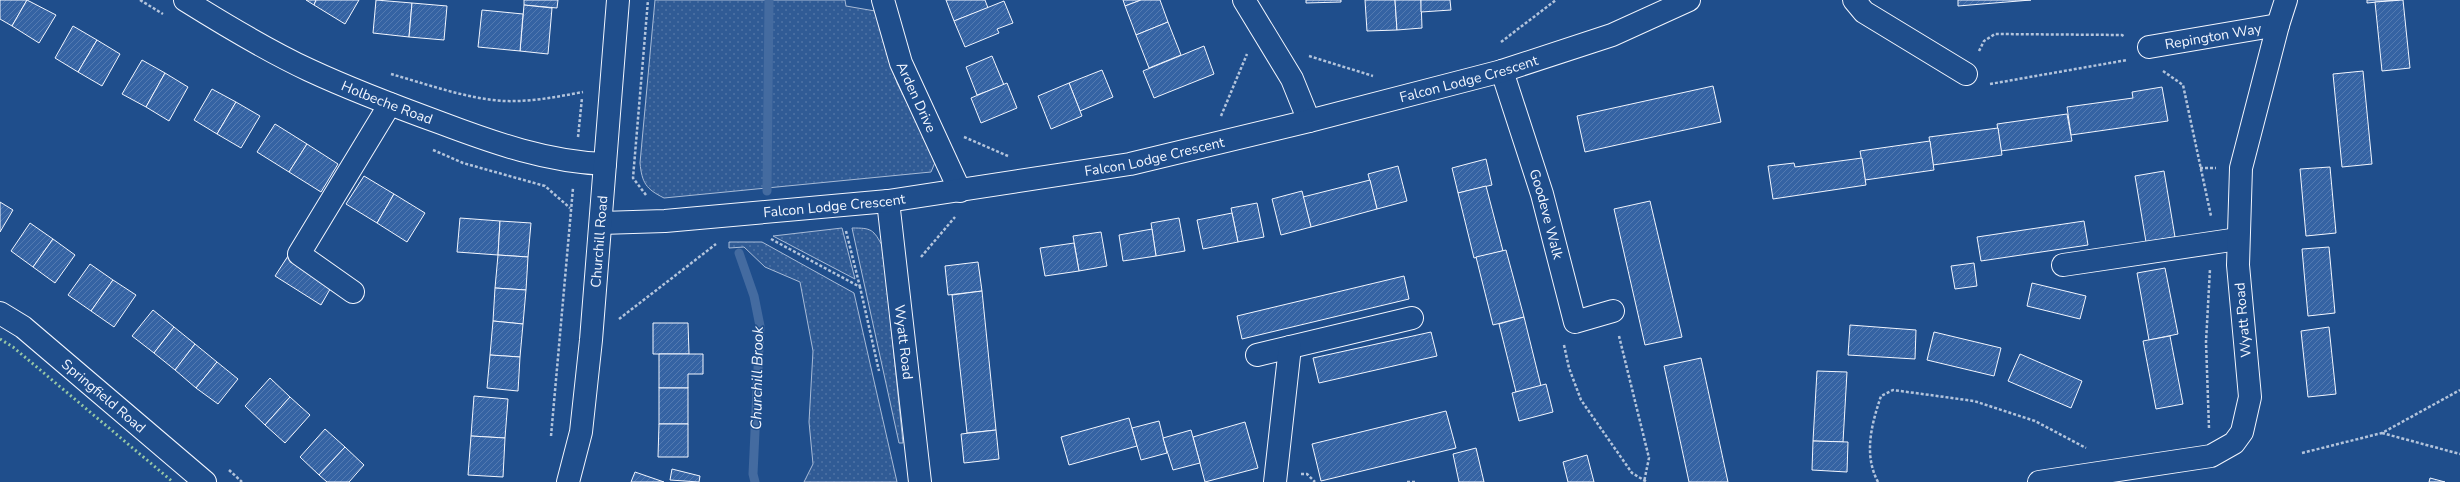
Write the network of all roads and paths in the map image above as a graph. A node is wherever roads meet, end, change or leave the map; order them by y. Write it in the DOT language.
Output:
graph roads {
  1 [pos="185,0"];
  2 [pos="618,0"];
  3 [pos="883,0"];
  4 [pos="1244,0"];
  5 [pos="1556,0"];
  6 [pos="1689,0"];
  7 [pos="1854,0"];
  8 [pos="2286,0"];
  9 [pos="1259,25"];
  10 [pos="2278,25"];
  11 [pos="1500,43"];
  12 [pos="2142,48"];
  13 [pos="1307,56"];
  14 [pos="1502,71"];
  15 [pos="389,74"];
  16 [pos="1966,74"];
  17 [pos="1378,78"];
  18 [pos="1988,84"];
  19 [pos="584,85"];
  20 [pos="583,92"];
  21 [pos="390,104"];
  22 [pos="1309,121"];
  23 [pos="929,122"];
  24 [pos="1208,146"];
  25 [pos="1013,158"];
  26 [pos="576,163"];
  27 [pos="605,164"];
  28 [pos="970,189"];
  29 [pos="888,201"];
  30 [pos="840,206"];
  31 [pos="601,223"];
  32 [pos="2238,239"];
  33 [pos="718,242"];
  34 [pos="2064,265"];
  35 [pos="897,285"];
  36 [pos="860,287"];
  37 [pos="353,292"];
  38 [pos="1613,311"];
  39 [pos="0,313"];
  40 [pos="1412,318"];
  41 [pos="1575,322"];
  42 [pos="591,340"];
  43 [pos="1290,347"];
  44 [pos="1257,355"];
  45 [pos="2460,390"];
  46 [pos="2382,433"];
  47 [pos="551,442"];
  48 [pos="2302,453"];
  49 [pos="2460,454"];
  50 [pos="2116,470"];
  51 [pos="1646,481"];
  52 [pos="205,482"];
  53 [pos="568,482"];
  54 [pos="920,482"];
  55 [pos="1275,482"];
  56 [pos="1407,482"];
  57 [pos="1416,482"];
  58 [pos="1878,482"];
  59 [pos="2039,482"];
  1 -- 21 [label="street, Holbeche Road"];
  2 -- 27 [label="street, Churchill Road"];
  3 -- 23 [label="street, Arden Drive"];
  4 -- 9 [label="street"];
  5 -- 11 [label="path"];
  6 -- 14 [label="street, Falcon Lodge Crescent"];
  7 -- 16 [label="street"];
  8 -- 10 [label="street, Wyatt Road"];
  9 -- 22 [label="street"];
  9 -- 24 [label="path"];
  10 -- 12 [label="street, Repington Way"];
  10 -- 32 [label="street, Wyatt Road"];
  12 -- 16 [label="path"];
  12 -- 18 [label="path"];
  13 -- 17 [label="path"];
  14 -- 22 [label="street, Falcon Lodge Crescent"];
  14 -- 41 [label="street, Goodeve Walk"];
  15 -- 20 [label="path"];
  19 -- 20 [label="path"];
  20 -- 26 [label="path"];
  21 -- 26 [label="street, Holbeche Road"];
  21 -- 37 [label="street"];
  22 -- 24 [label="street, Falcon Lodge Crescent"];
  23 -- 25 [label="path"];
  23 -- 28 [label="street, Arden Drive"];
  24 -- 28 [label="street, Falcon Lodge Crescent"];
  26 -- 27 [label="street, Holbeche Road"];
  26 -- 47 [label="path"];
  27 -- 31 [label="street, Churchill Road"];
  28 -- 29 [label="street, Falcon Lodge Crescent"];
  28 -- 35 [label="path"];
  29 -- 30 [label="street, Falcon Lodge Crescent"];
  29 -- 35 [label="street, Wyatt Road"];
  30 -- 31 [label="street, Falcon Lodge Crescent"];
  30 -- 36 [label="path"];
  31 -- 42 [label="street, Churchill Road"];
  32 -- 34 [label="street"];
  32 -- 50 [label="street, Wyatt Road"];
  33 -- 42 [label="path"];
  35 -- 54 [label="street, Wyatt Road"];
  38 -- 41 [label="street"];
  38 -- 51 [label="path"];
  39 -- 52 [label="street, Springfield Road"];
  40 -- 43 [label="street"];
  41 -- 51 [label="path"];
  42 -- 53 [label="street, Churchill Road"];
  43 -- 44 [label="street"];
  43 -- 55 [label="street"];
  45 -- 46 [label="path"];
  46 -- 48 [label="path"];
  46 -- 49 [label="path"];
  50 -- 58 [label="path"];
  50 -- 59 [label="street, Wyatt Road"];
  56 -- 57 [label="path"];
}
